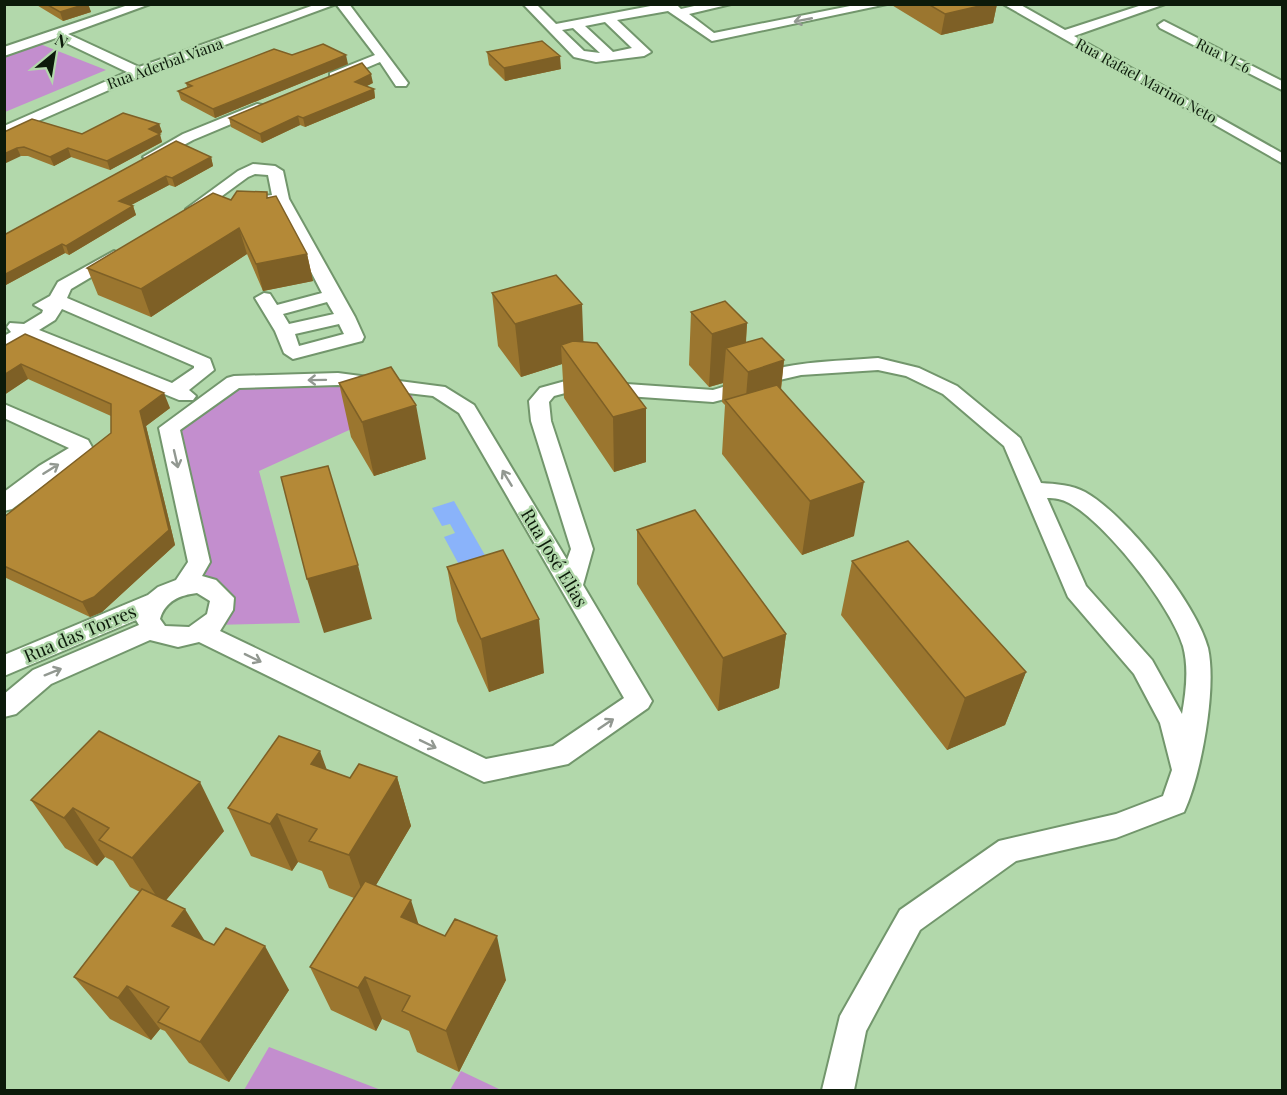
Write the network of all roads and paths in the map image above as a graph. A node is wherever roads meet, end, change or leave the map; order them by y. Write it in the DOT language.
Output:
graph roads {
  1 [pos="144,4"];
  2 [pos="330,4"];
  3 [pos="342,4"];
  4 [pos="530,4"];
  5 [pos="724,4"];
  6 [pos="881,4"];
  7 [pos="1009,4"];
  8 [pos="1159,4"];
  9 [pos="671,8"];
  10 [pos="607,18"];
  11 [pos="576,24"];
  12 [pos="1164,25"];
  13 [pos="57,34"];
  14 [pos="555,35"];
  15 [pos="1063,35"];
  16 [pos="4,52"];
  17 [pos="383,56"];
  18 [pos="611,57"];
  19 [pos="138,72"];
  20 [pos="318,82"];
  21 [pos="401,83"];
  22 [pos="1282,86"];
  23 [pos="275,100"];
  24 [pos="4,120"];
  25 [pos="19,125"];
  26 [pos="4,132"];
  27 [pos="1282,159"];
  28 [pos="137,164"];
  29 [pos="281,199"];
  30 [pos="134,245"];
  31 [pos="334,295"];
  32 [pos="56,300"];
  33 [pos="13,327"];
  34 [pos="4,344"];
  35 [pos="204,370"];
  36 [pos="234,382"];
  37 [pos="174,391"];
  38 [pos="204,403"];
  39 [pos="4,410"];
  40 [pos="1033,490"];
  41 [pos="4,504"];
  42 [pos="185,585"];
  43 [pos="571,586"];
  44 [pos="155,602"];
  45 [pos="153,629"];
  46 [pos="200,632"];
  47 [pos="4,666"];
  48 [pos="5,709"];
  49 [pos="1185,770"];
  50 [pos="838,1090"];
  1 -- 13 [label="street"];
  2 -- 19 [label="street, Rua Aderbal Viana"];
  3 -- 17 [label="street"];
  4 -- 14 [label="street"];
  5 -- 9 [label="street"];
  6 -- 9 [label="street, one-way"];
  7 -- 15 [label="street, Rua Rafael Marino Neto"];
  8 -- 15 [label="street"];
  9 -- 10 [label="street"];
  10 -- 11 [label="street"];
  10 -- 18 [label="street"];
  11 -- 14 [label="street"];
  11 -- 18 [label="street"];
  12 -- 22 [label="street, Rua VI-6"];
  13 -- 16 [label="street"];
  13 -- 19 [label="street"];
  14 -- 18 [label="street"];
  15 -- 27 [label="street, Rua Rafael Marino Neto"];
  17 -- 20 [label="street"];
  17 -- 21 [label="street"];
  19 -- 25 [label="street, Rua Aderbal Viana"];
  23 -- 28 [label="street"];
  24 -- 25 [label="street"];
  25 -- 26 [label="street, Rua Aderbal Viana"];
  29 -- 29 [label="street"];
  29 -- 31 [label="street"];
  30 -- 32 [label="street"];
  31 -- 31 [label="street"];
  32 -- 33 [label="street"];
  32 -- 35 [label="street"];
  33 -- 34 [label="street"];
  33 -- 37 [label="street"];
  35 -- 36 [label="street"];
  35 -- 37 [label="street"];
  36 -- 38 [label="street"];
  43 -- 36 [label="street, Rua José Elias, one-way"];
  37 -- 38 [label="street"];
  38 -- 42 [label="street, one-way"];
  41 -- 39 [label="street, one-way"];
  40 -- 43 [label="street"];
  40 -- 49 [label="street"];
  40 -- 49 [label="street"];
  42 -- 44 [label="street"];
  42 -- 46 [label="street"];
  46 -- 43 [label="street, Rua José Elias, one-way"];
  44 -- 45 [label="street"];
  44 -- 47 [label="street, Rua das Torres"];
  45 -- 46 [label="street"];
  48 -- 45 [label="street, Rua das Torres, one-way"];
  49 -- 50 [label="street"];
}
